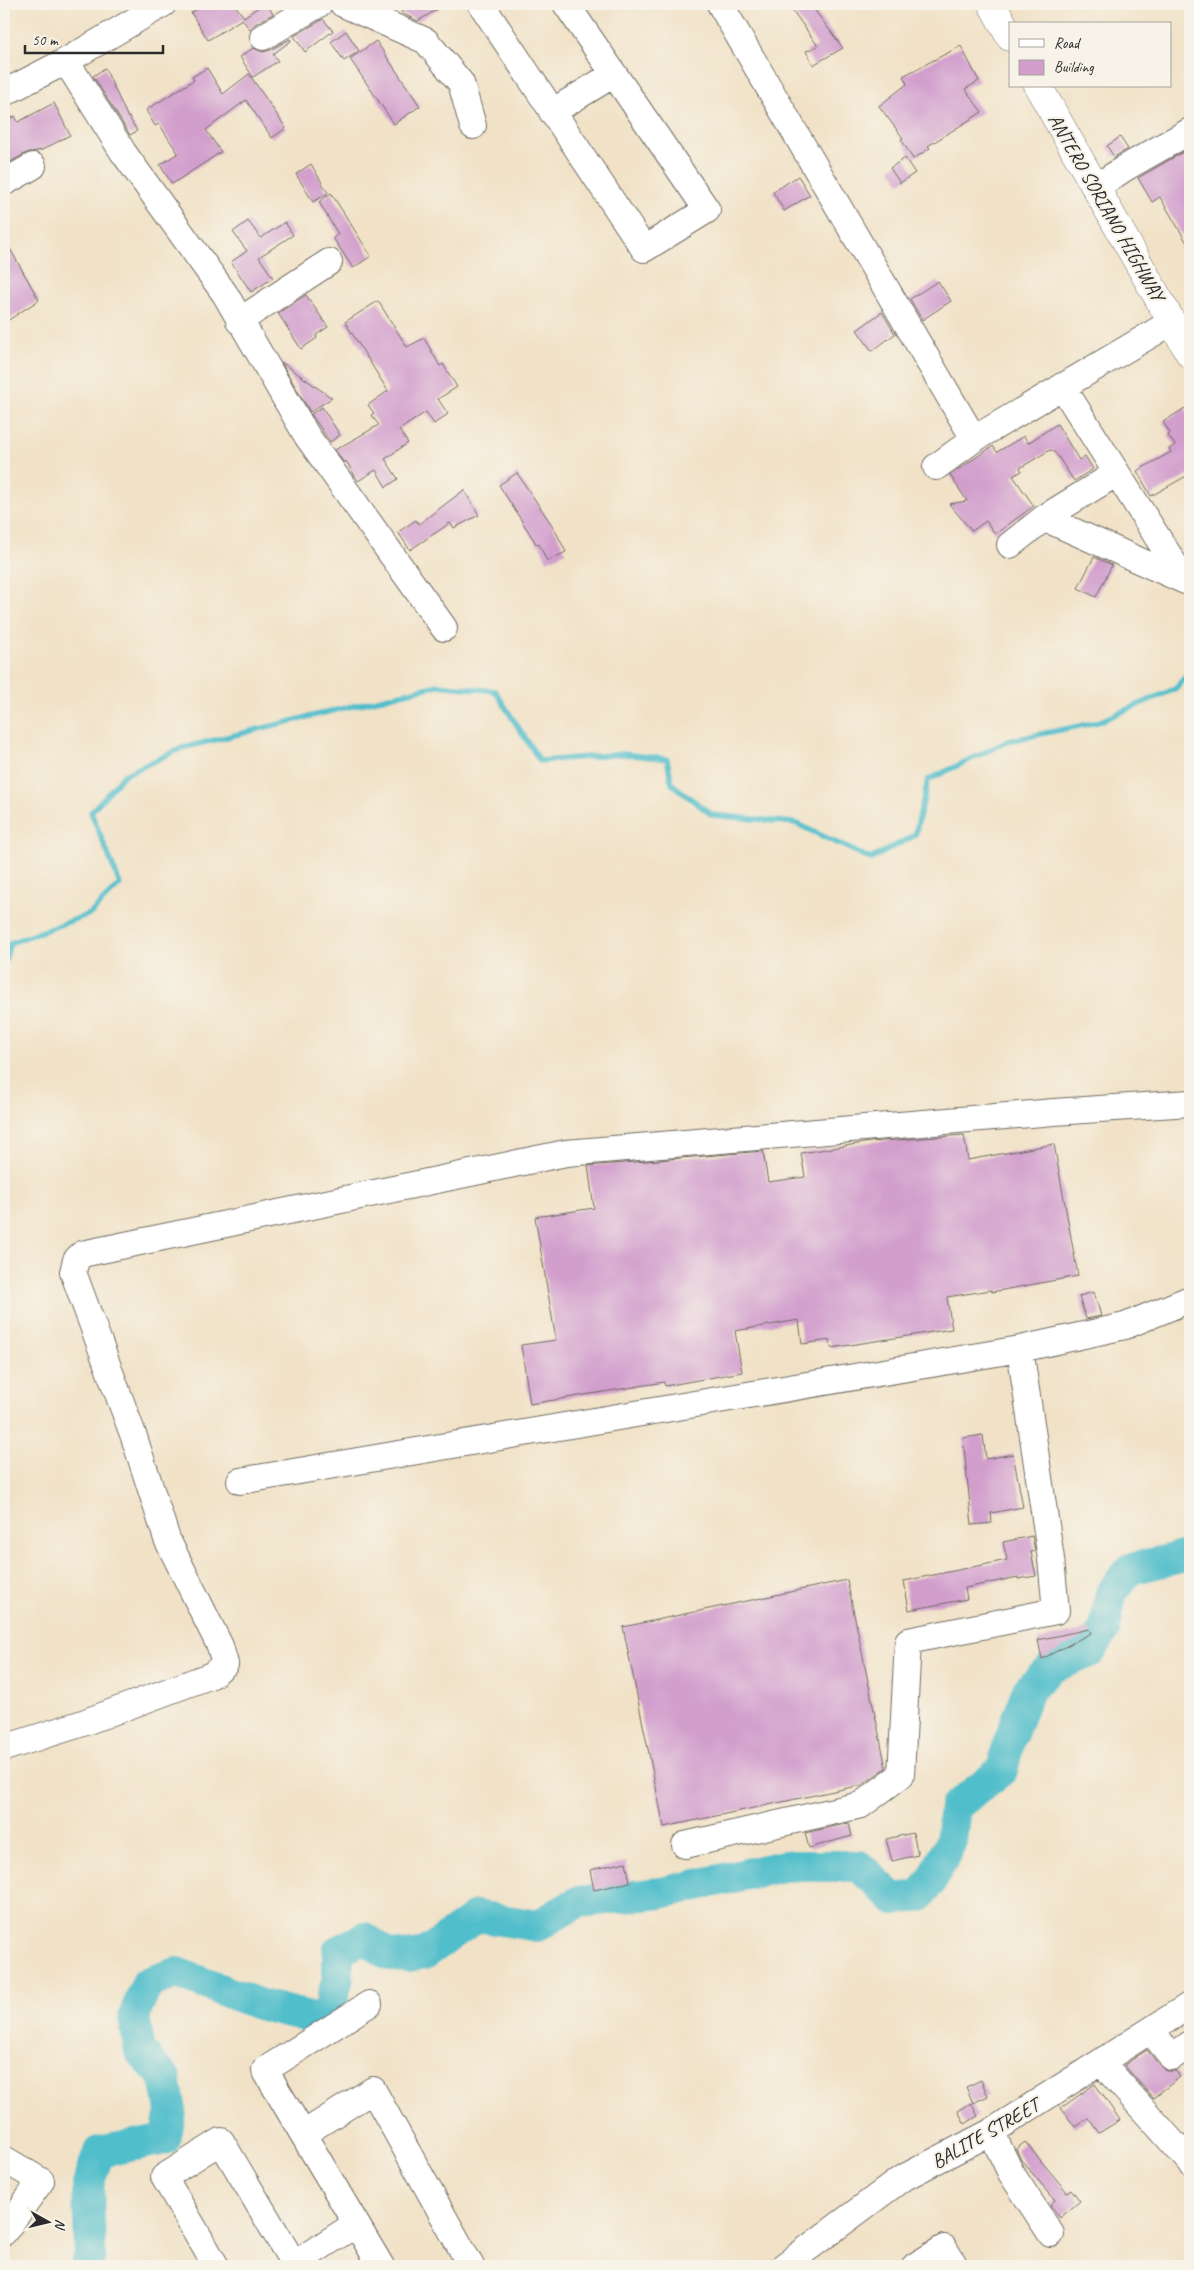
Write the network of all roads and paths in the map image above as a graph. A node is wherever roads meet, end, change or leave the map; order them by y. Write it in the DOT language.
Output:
graph roads {
  1 [pos="163,4"];
  2 [pos="318,4"];
  3 [pos="343,4"];
  4 [pos="480,4"];
  5 [pos="566,4"];
  6 [pos="720,4"];
  7 [pos="992,4"];
  8 [pos="1009,35"];
  9 [pos="263,37"];
  10 [pos="66,61"];
  11 [pos="614,74"];
  12 [pos="1039,88"];
  13 [pos="4,93"];
  14 [pos="552,112"];
  15 [pos="473,126"];
  16 [pos="1190,131"];
  17 [pos="33,166"];
  18 [pos="4,175"];
  19 [pos="1095,188"];
  20 [pos="329,262"];
  21 [pos="239,321"];
  22 [pos="1172,322"];
  23 [pos="1190,354"];
  24 [pos="1062,386"];
  25 [pos="974,439"];
  26 [pos="936,467"];
  27 [pos="1117,473"];
  28 [pos="1044,518"];
  29 [pos="1010,545"];
  30 [pos="444,628"];
  31 [pos="1188,1104"];
  32 [pos="1190,1299"];
  33 [pos="1020,1349"];
  34 [pos="240,1481"];
  35 [pos="4,1748"];
  36 [pos="685,1845"];
  37 [pos="369,2004"];
  38 [pos="1190,2005"];
  39 [pos="1150,2031"];
  40 [pos="1190,2044"];
  41 [pos="1102,2062"];
  42 [pos="992,2132"];
  43 [pos="303,2134"];
  44 [pos="4,2159"];
  45 [pos="1190,2162"];
  46 [pos="356,2224"];
  47 [pos="4,2232"];
  48 [pos="1052,2234"];
  49 [pos="216,2266"];
  50 [pos="381,2266"];
  51 [pos="471,2266"];
  52 [pos="785,2266"];
  53 [pos="915,2266"];
  54 [pos="955,2266"];
  1 -- 10 [label="street"];
  2 -- 9 [label="street"];
  3 -- 15 [label="street"];
  4 -- 14 [label="street"];
  5 -- 11 [label="street"];
  6 -- 25 [label="street"];
  7 -- 8 [label="main road"];
  10 -- 13 [label="street"];
  10 -- 21 [label="street"];
  11 -- 14 [label="street"];
  11 -- 14 [label="street"];
  12 -- 19 [label="main road, ANTERO SORIANO HIGHWAY"];
  16 -- 19 [label="street"];
  17 -- 18 [label="street"];
  19 -- 22 [label="main road, ANTERO SORIANO HIGHWAY"];
  20 -- 21 [label="street"];
  21 -- 30 [label="street"];
  22 -- 23 [label="main road, ANTERO SORIANO HIGHWAY"];
  22 -- 24 [label="street"];
  24 -- 25 [label="street"];
  24 -- 27 [label="street"];
  25 -- 26 [label="street"];
  27 -- 28 [label="street"];
  27 -- 28 [label="street"];
  28 -- 29 [label="street"];
  31 -- 35 [label="street"];
  32 -- 33 [label="street"];
  33 -- 34 [label="street"];
  33 -- 36 [label="street"];
  37 -- 43 [label="street"];
  38 -- 39 [label="street, BALITE STREET"];
  39 -- 40 [label="street"];
  39 -- 41 [label="street, BALITE STREET"];
  41 -- 42 [label="street, BALITE STREET"];
  41 -- 45 [label="street"];
  42 -- 48 [label="street"];
  42 -- 52 [label="street, BALITE STREET"];
  43 -- 46 [label="street"];
  43 -- 51 [label="street"];
  44 -- 47 [label="street"];
  46 -- 49 [label="street"];
  46 -- 50 [label="street"];
  53 -- 54 [label="street"];
}
